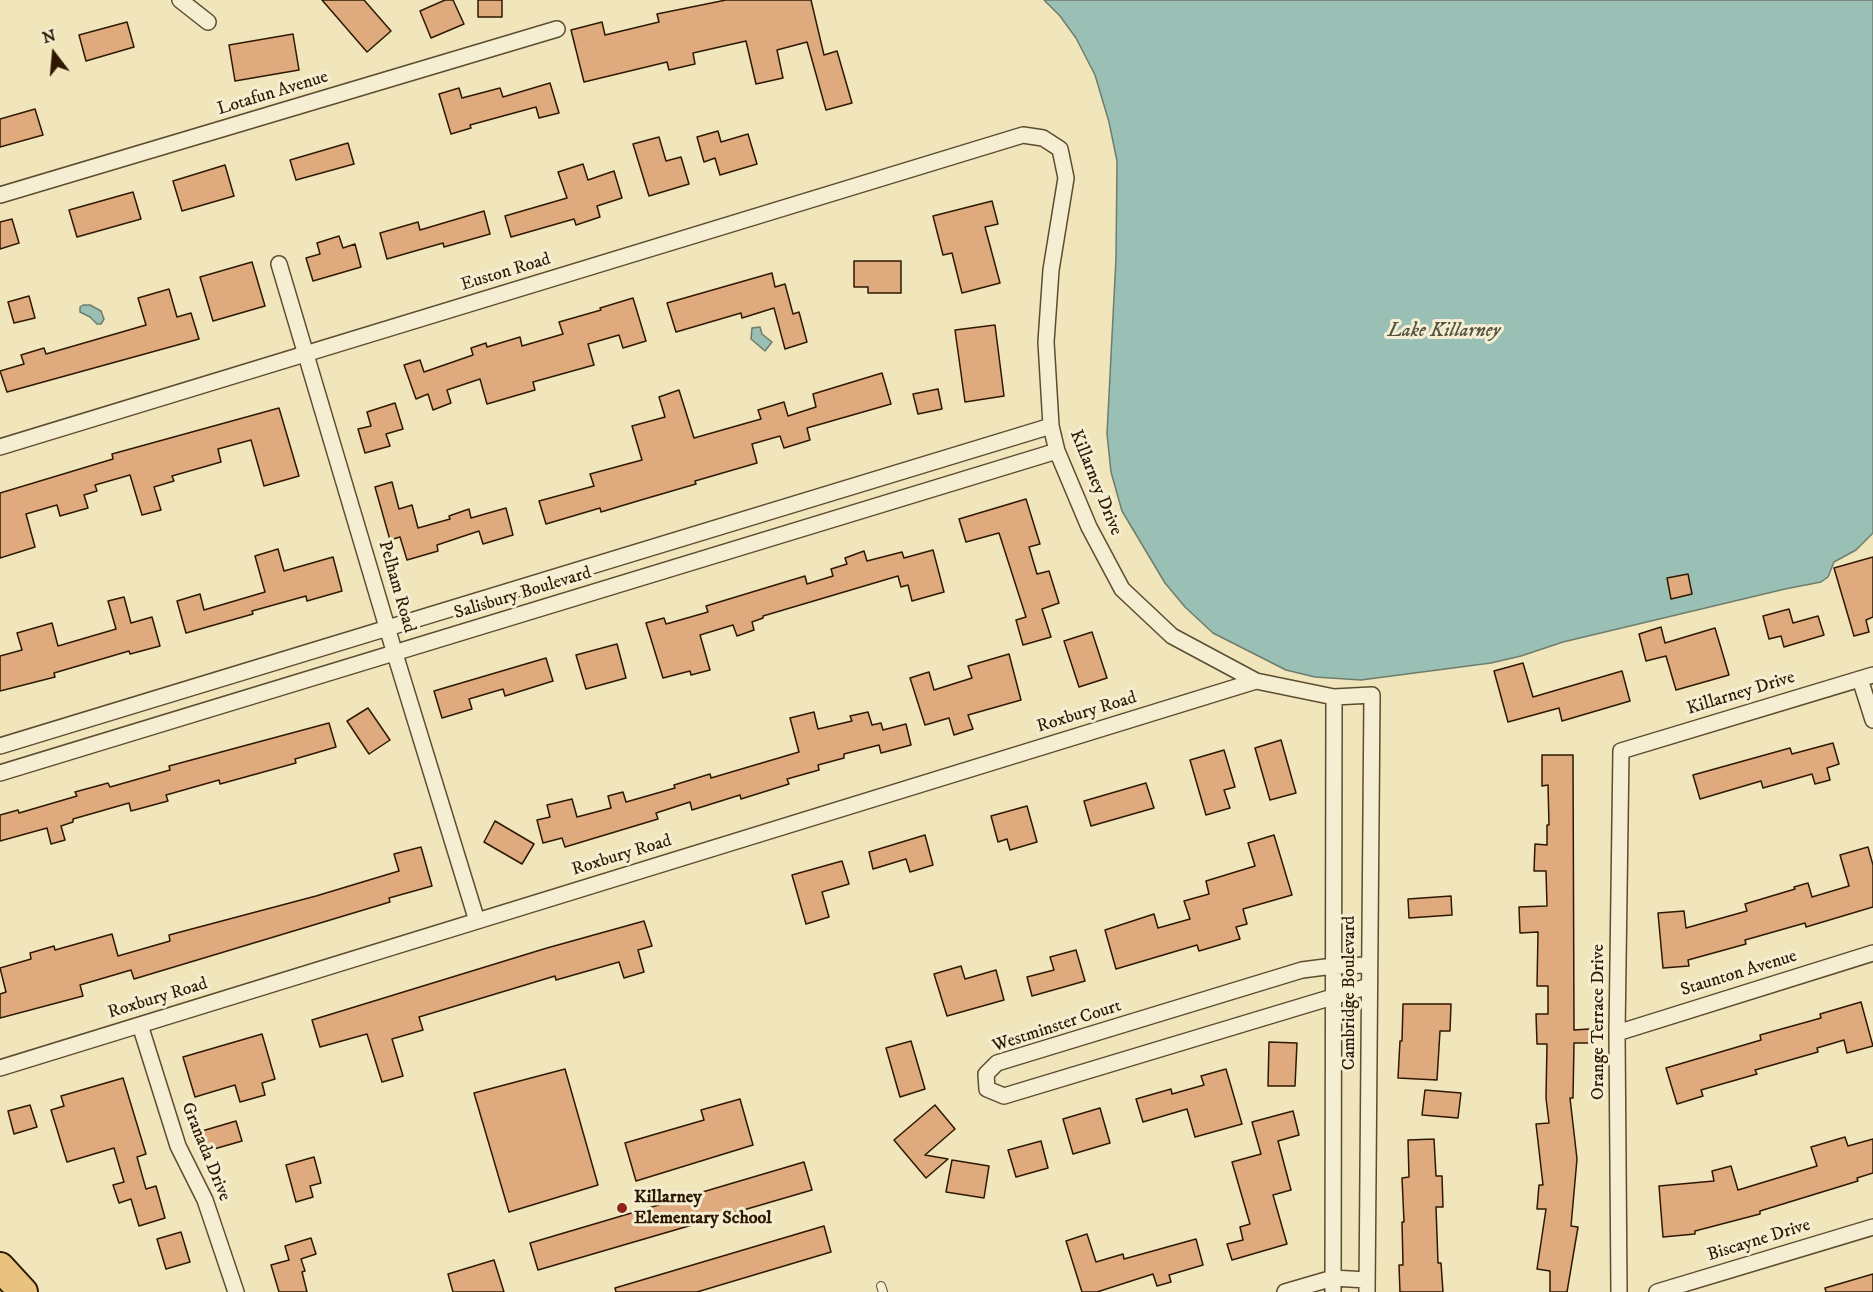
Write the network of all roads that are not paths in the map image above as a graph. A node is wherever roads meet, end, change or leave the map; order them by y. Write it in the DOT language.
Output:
graph roads {
  1 [pos="180,0"];
  2 [pos="208,22"];
  3 [pos="557,29"];
  4 [pos="1023,135"];
  5 [pos="0,195"];
  6 [pos="279,264"];
  7 [pos="306,355"];
  8 [pos="1051,426"];
  9 [pos="0,447"];
  10 [pos="1057,451"];
  11 [pos="387,627"];
  12 [pos="395,654"];
  13 [pos="1867,677"];
  14 [pos="1256,681"];
  15 [pos="1372,695"];
  16 [pos="1334,697"];
  17 [pos="1873,720"];
  18 [pos="0,746"];
  19 [pos="1621,751"];
  20 [pos="0,773"];
  21 [pos="477,921"];
  22 [pos="1873,953"];
  23 [pos="1369,964"];
  24 [pos="1334,966"];
  25 [pos="1369,986"];
  26 [pos="1333,995"];
  27 [pos="140,1025"];
  28 [pos="1617,1033"];
  29 [pos="0,1068"];
  30 [pos="1873,1227"];
  31 [pos="0,1267"];
  32 [pos="1333,1285"];
  33 [pos="1367,1286"];
  34 [pos="233,1291"];
  35 [pos="23,1292"];
  36 [pos="1285,1292"];
  37 [pos="1619,1292"];
  38 [pos="1657,1292"];
  1 -- 2 [label="street"];
  3 -- 5 [label="street, Lotafun Avenue"];
  4 -- 7 [label="street, Euston Road"];
  4 -- 8 [label="street, Killarney Drive"];
  6 -- 7 [label="street, Pelham Road"];
  7 -- 9 [label="street, Euston Road"];
  7 -- 11 [label="street, Pelham Road"];
  8 -- 10 [label="street, Killarney Drive"];
  8 -- 11 [label="street, Salisbury Boulevard"];
  10 -- 12 [label="street, Salisbury Boulevard"];
  10 -- 14 [label="street, Killarney Drive"];
  11 -- 12 [label="street, Pelham Road"];
  11 -- 18 [label="street, Salisbury Boulevard"];
  12 -- 20 [label="street, Salisbury Boulevard"];
  12 -- 21 [label="street, Pelham Road"];
  13 -- 17 [label="street"];
  13 -- 19 [label="street, Killarney Drive"];
  14 -- 16 [label="street, Killarney Drive"];
  14 -- 21 [label="street, Roxbury Road"];
  15 -- 16 [label="street, Killarney Drive"];
  15 -- 23 [label="street, Cambridge Boulevard"];
  16 -- 24 [label="street, Cambridge Boulevard"];
  19 -- 28 [label="street, Orange Terrace Drive"];
  21 -- 27 [label="street, Roxbury Road"];
  22 -- 28 [label="street, Staunton Avenue"];
  23 -- 24 [label="street, Westminster Court"];
  23 -- 25 [label="street, Cambridge Boulevard"];
  24 -- 26 [label="street, Cambridge Boulevard"];
  24 -- 26 [label="street, Westminster Court"];
  25 -- 26 [label="street, Westminster Court"];
  25 -- 33 [label="street, Cambridge Boulevard"];
  26 -- 32 [label="street, Cambridge Boulevard"];
  27 -- 29 [label="street, Roxbury Road"];
  27 -- 34 [label="street, Granada Drive"];
  28 -- 37 [label="street, Orange Terrace Drive"];
  30 -- 38 [label="street, Biscayne Drive"];
  31 -- 35 [label="highway"];
  32 -- 33 [label="street"];
  32 -- 36 [label="street"];
}
